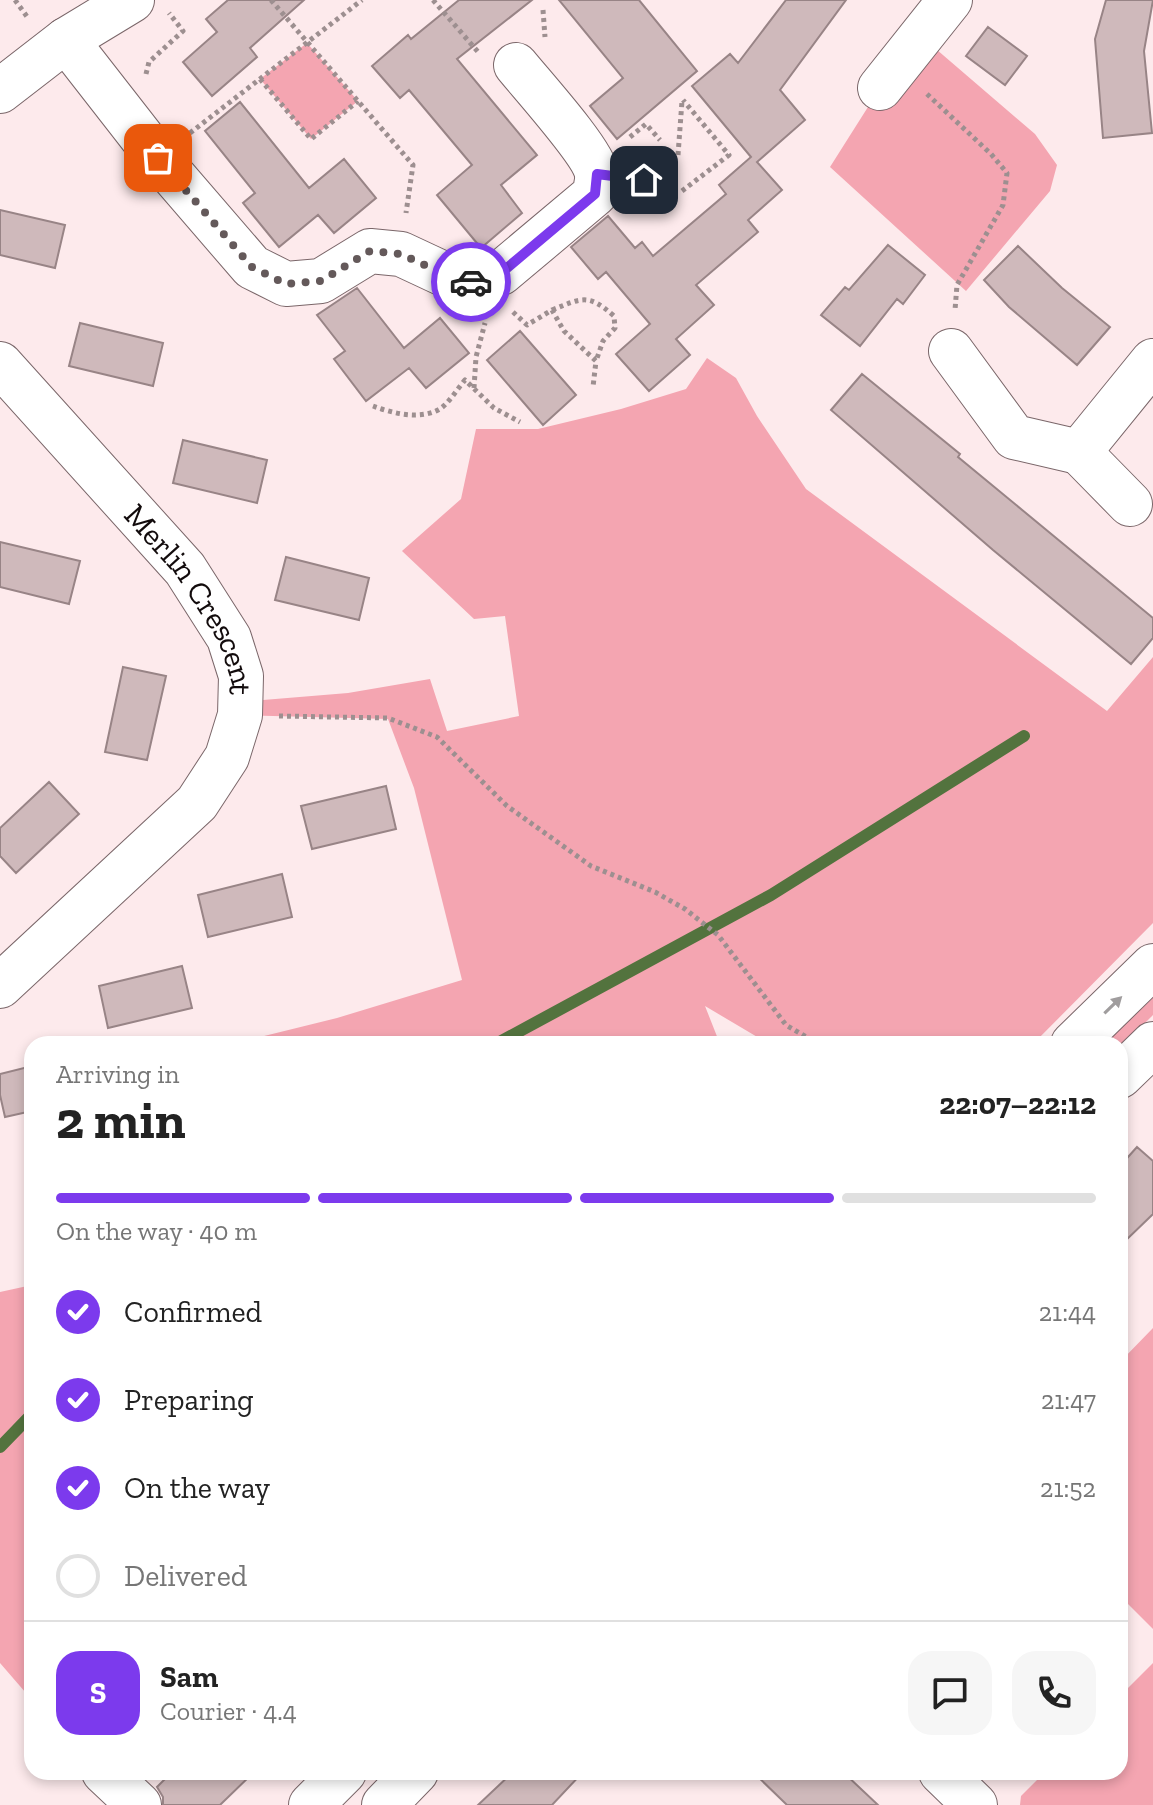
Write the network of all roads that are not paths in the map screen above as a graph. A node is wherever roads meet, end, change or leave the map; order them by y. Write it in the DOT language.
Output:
graph roads {
  1 [pos="950,0"];
  2 [pos="150,5"];
  3 [pos="66,40"];
  4 [pos="516,65"];
  5 [pos="889,77"];
  6 [pos="0,91"];
  7 [pos="661,170"];
  8 [pos="597,174"];
  9 [pos="951,351"];
  10 [pos="1153,361"];
  11 [pos="0,364"];
  12 [pos="1079,452"];
  13 [pos="1130,504"];
  14 [pos="1153,966"];
  15 [pos="0,986"];
  16 [pos="1081,1036"];
  17 [pos="1153,1044"];
  18 [pos="1128,1068"];
  19 [pos="112,1780"];
  20 [pos="336,1780"];
  21 [pos="408,1780"];
  22 [pos="949,1780"];
  23 [pos="139,1805"];
  24 [pos="311,1805"];
  25 [pos="384,1805"];
  26 [pos="975,1805"];
  1 -- 5 [label="street"];
  2 -- 3 [label="street"];
  3 -- 6 [label="street"];
  3 -- 8 [label="street"];
  4 -- 8 [label="street"];
  7 -- 8 [label="street"];
  9 -- 12 [label="street"];
  10 -- 12 [label="street"];
  11 -- 15 [label="street, Merlin Crescent"];
  12 -- 13 [label="street"];
  16 -- 14 [label="street, one-way"];
  17 -- 18 [label="street"];
  19 -- 23 [label="street"];
  20 -- 24 [label="street"];
  21 -- 25 [label="street"];
  22 -- 26 [label="street"];
}
